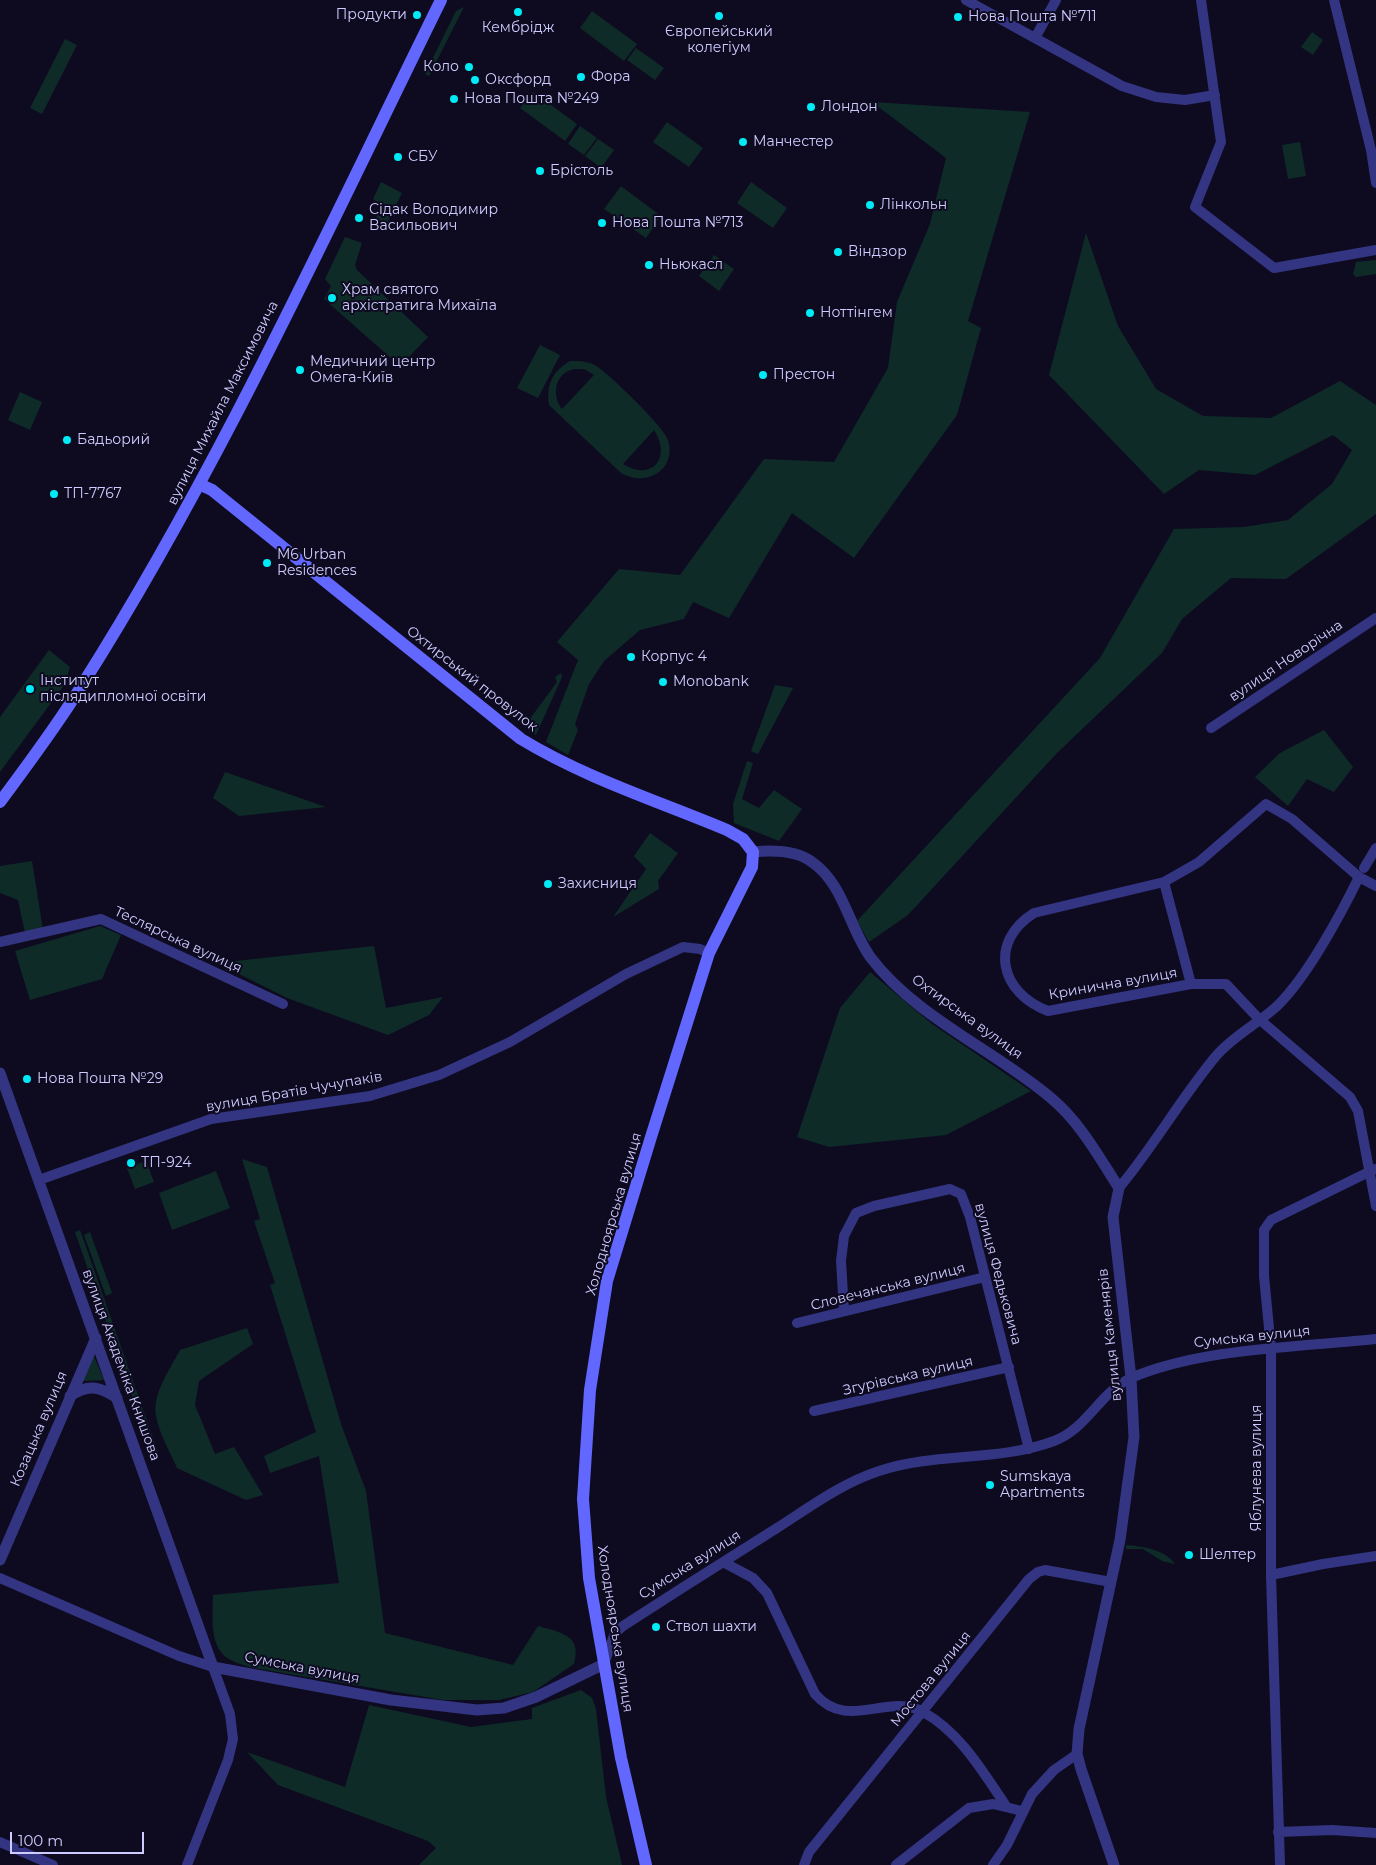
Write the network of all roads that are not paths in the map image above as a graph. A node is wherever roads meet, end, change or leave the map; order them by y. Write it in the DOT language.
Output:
graph roads {
  1 [pos="441,0"];
  2 [pos="966,0"];
  3 [pos="1056,0"];
  4 [pos="1201,0"];
  5 [pos="1337,2"];
  6 [pos="1036,38"];
  7 [pos="1215,95"];
  8 [pos="1374,147"];
  9 [pos="1376,183"];
  10 [pos="1376,250"];
  11 [pos="199,484"];
  12 [pos="1376,618"];
  13 [pos="1211,728"];
  14 [pos="0,802"];
  15 [pos="1376,848"];
  16 [pos="753,852"];
  17 [pos="1362,872"];
  18 [pos="1164,882"];
  19 [pos="1376,886"];
  20 [pos="0,942"];
  21 [pos="709,953"];
  22 [pos="1191,984"];
  23 [pos="283,1004"];
  24 [pos="1259,1019"];
  25 [pos="0,1073"];
  26 [pos="1373,1170"];
  27 [pos="39,1180"];
  28 [pos="1119,1188"];
  29 [pos="1376,1206"];
  30 [pos="985,1277"];
  31 [pos="844,1311"];
  32 [pos="797,1323"];
  33 [pos="96,1338"];
  34 [pos="1376,1339"];
  35 [pos="1271,1349"];
  36 [pos="1009,1367"];
  37 [pos="1131,1378"];
  38 [pos="70,1396"];
  39 [pos="117,1398"];
  40 [pos="814,1411"];
  41 [pos="1029,1449"];
  42 [pos="1376,1556"];
  43 [pos="0,1560"];
  44 [pos="723,1562"];
  45 [pos="1271,1575"];
  46 [pos="0,1578"];
  47 [pos="1111,1582"];
  48 [pos="604,1664"];
  49 [pos="213,1667"];
  50 [pos="922,1711"];
  51 [pos="1077,1754"];
  52 [pos="1006,1806"];
  53 [pos="1022,1811"];
  54 [pos="1278,1832"];
  55 [pos="1376,1834"];
  56 [pos="0,1842"];
  57 [pos="53,1865"];
  58 [pos="187,1865"];
  59 [pos="646,1865"];
  60 [pos="804,1865"];
  61 [pos="896,1865"];
  62 [pos="993,1865"];
  63 [pos="1114,1865"];
  64 [pos="1280,1865"];
  1 -- 11 [label="main road, вулиця Михайла Максимовича"];
  2 -- 6 [label="street"];
  3 -- 6 [label="street"];
  4 -- 7 [label="street"];
  5 -- 8 [label="street"];
  6 -- 7 [label="street"];
  7 -- 10 [label="street"];
  8 -- 9 [label="street"];
  11 -- 14 [label="main road, вулиця Михайла Максимовича"];
  11 -- 16 [label="main road, Охтирський провулок"];
  12 -- 13 [label="street, вулиця Новорічна"];
  15 -- 17 [label="street, вулиця Каменярів"];
  16 -- 21 [label="main road, Холодноярська вулиця"];
  16 -- 28 [label="street, Охтирська вулиця"];
  17 -- 18 [label="street, Кринична вулиця"];
  17 -- 19 [label="street"];
  17 -- 24 [label="street, вулиця Каменярів"];
  18 -- 22 [label="street"];
  18 -- 22 [label="street, Кринична вулиця"];
  20 -- 23 [label="street, Теслярська вулиця"];
  21 -- 27 [label="street, вулиця Братів Чучупаків"];
  21 -- 48 [label="main road, Холодноярська вулиця"];
  22 -- 24 [label="street, Кринична вулиця"];
  24 -- 26 [label="street, Кринична вулиця"];
  24 -- 28 [label="street, вулиця Каменярів"];
  25 -- 27 [label="street, вулиця Академіка Книшова"];
  26 -- 29 [label="street, Кринична вулиця"];
  26 -- 35 [label="street, Яблунева вулиця"];
  27 -- 33 [label="street, вулиця Академіка Книшова"];
  28 -- 37 [label="street, вулиця Каменярів"];
  30 -- 31 [label="street, Словечанська вулиця"];
  30 -- 31 [label="street, вулиця Федьковича"];
  30 -- 36 [label="street, вулиця Федьковича"];
  31 -- 32 [label="street, Словечанська вулиця"];
  33 -- 38 [label="street, Козацька вулиця"];
  33 -- 39 [label="street, вулиця Академіка Книшова"];
  34 -- 35 [label="street, Сумська вулиця"];
  35 -- 37 [label="street, Сумська вулиця"];
  35 -- 45 [label="street, Яблунева вулиця"];
  36 -- 40 [label="street, Згурівська вулиця"];
  36 -- 41 [label="street, вулиця Федьковича"];
  37 -- 41 [label="street, Сумська вулиця"];
  37 -- 47 [label="street, вулиця Каменярів"];
  38 -- 39 [label="street"];
  38 -- 43 [label="street, Козацька вулиця"];
  39 -- 49 [label="street, вулиця Академіка Книшова"];
  41 -- 44 [label="street, Сумська вулиця"];
  42 -- 45 [label="street"];
  44 -- 48 [label="street, Сумська вулиця"];
  44 -- 50 [label="street"];
  45 -- 54 [label="street, Яблунева вулиця"];
  46 -- 49 [label="street, Сумська вулиця"];
  47 -- 50 [label="street, Мостова вулиця"];
  47 -- 51 [label="street, вулиця Каменярів"];
  48 -- 49 [label="street, Сумська вулиця"];
  48 -- 59 [label="main road, Холодноярська вулиця"];
  49 -- 58 [label="street"];
  50 -- 52 [label="street"];
  50 -- 60 [label="street, Мостова вулиця"];
  51 -- 53 [label="street"];
  51 -- 63 [label="street, вулиця Каменярів"];
  52 -- 53 [label="street"];
  52 -- 61 [label="street"];
  53 -- 62 [label="street"];
  54 -- 55 [label="street"];
  54 -- 64 [label="street, Яблунева вулиця"];
  56 -- 57 [label="street"];
}
